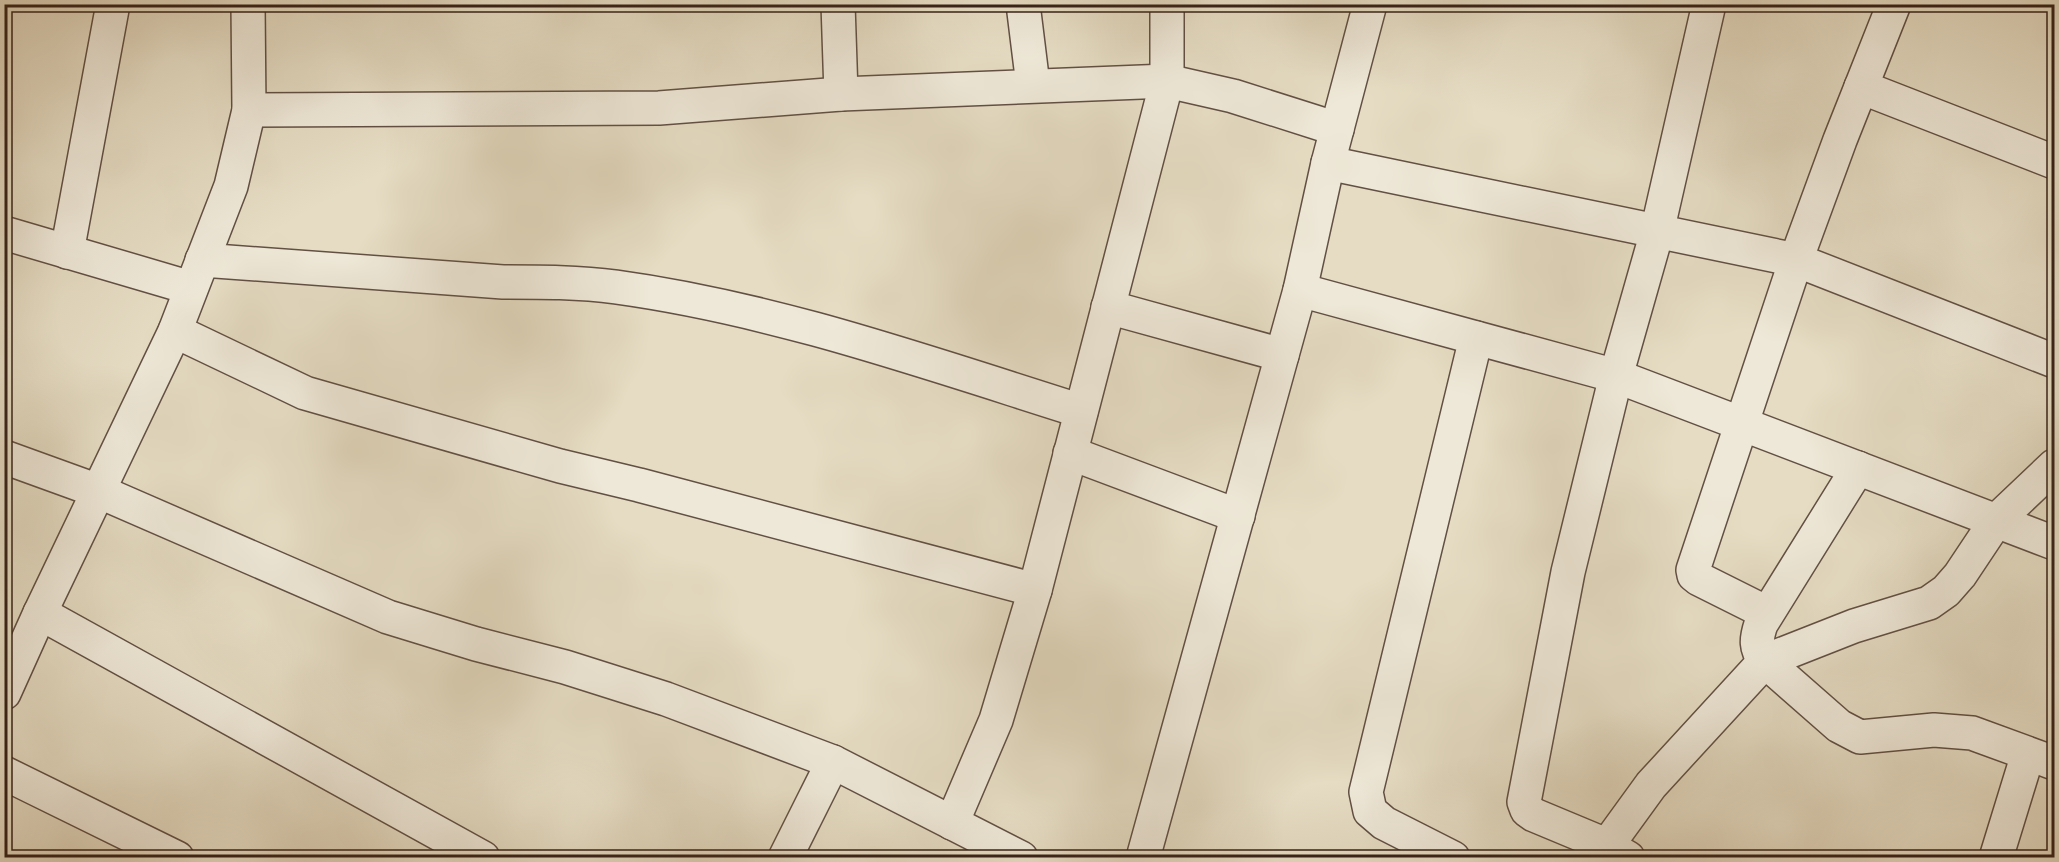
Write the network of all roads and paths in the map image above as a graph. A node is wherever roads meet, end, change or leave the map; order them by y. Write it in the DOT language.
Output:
graph roads {
  1 [pos="112,4"];
  2 [pos="248,4"];
  3 [pos="838,4"];
  4 [pos="1023,4"];
  5 [pos="1167,4"];
  6 [pos="1370,4"];
  7 [pos="1709,4"];
  8 [pos="1894,4"];
  9 [pos="1167,81"];
  10 [pos="1033,85"];
  11 [pos="1861,87"];
  12 [pos="841,94"];
  13 [pos="249,110"];
  14 [pos="1337,129"];
  15 [pos="2054,162"];
  16 [pos="1328,163"];
  17 [pos="1657,232"];
  18 [pos="4,233"];
  19 [pos="67,252"];
  20 [pos="1796,260"];
  21 [pos="196,274"];
  22 [pos="1300,290"];
  23 [pos="1108,307"];
  24 [pos="175,331"];
  25 [pos="1476,338"];
  26 [pos="1282,355"];
  27 [pos="2055,361"];
  28 [pos="1616,376"];
  29 [pos="1081,411"];
  30 [pos="1743,424"];
  31 [pos="1070,453"];
  32 [pos="4,457"];
  33 [pos="2055,466"];
  34 [pos="1858,468"];
  35 [pos="98,491"];
  36 [pos="1238,516"];
  37 [pos="1996,521"];
  38 [pos="2055,543"];
  39 [pos="1035,590"];
  40 [pos="40,613"];
  41 [pos="1767,614"];
  42 [pos="11,660"];
  43 [pos="1765,661"];
  44 [pos="4,693"];
  45 [pos="2041,759"];
  46 [pos="833,762"];
  47 [pos="4,773"];
  48 [pos="952,823"];
  49 [pos="1611,854"];
  50 [pos="177,858"];
  51 [pos="483,858"];
  52 [pos="785,858"];
  53 [pos="1021,858"];
  54 [pos="1143,858"];
  55 [pos="1453,858"];
  56 [pos="1996,858"];
  1 -- 19 [label="street"];
  2 -- 13 [label="street"];
  3 -- 12 [label="street"];
  4 -- 10 [label="street"];
  5 -- 9 [label="street"];
  6 -- 14 [label="street"];
  7 -- 17 [label="street"];
  8 -- 11 [label="street"];
  9 -- 10 [label="street"];
  9 -- 14 [label="street"];
  9 -- 23 [label="street"];
  10 -- 12 [label="street"];
  11 -- 15 [label="street"];
  11 -- 20 [label="street"];
  12 -- 13 [label="street"];
  13 -- 21 [label="street"];
  14 -- 16 [label="street"];
  16 -- 17 [label="street"];
  16 -- 22 [label="street"];
  17 -- 20 [label="street"];
  17 -- 28 [label="street"];
  18 -- 19 [label="street"];
  19 -- 21 [label="street"];
  20 -- 27 [label="street"];
  20 -- 30 [label="street"];
  21 -- 24 [label="street"];
  21 -- 29 [label="street"];
  22 -- 25 [label="street"];
  22 -- 26 [label="street"];
  23 -- 26 [label="street"];
  23 -- 29 [label="street"];
  24 -- 35 [label="street"];
  24 -- 39 [label="street"];
  25 -- 28 [label="street"];
  25 -- 55 [label="street"];
  26 -- 36 [label="street"];
  28 -- 30 [label="street"];
  28 -- 49 [label="street"];
  29 -- 31 [label="street"];
  30 -- 34 [label="street"];
  30 -- 41 [label="street"];
  31 -- 36 [label="street"];
  31 -- 39 [label="street"];
  32 -- 35 [label="street"];
  33 -- 37 [label="street"];
  34 -- 37 [label="street"];
  34 -- 41 [label="street"];
  35 -- 40 [label="street"];
  35 -- 46 [label="street"];
  36 -- 54 [label="street"];
  37 -- 38 [label="street"];
  37 -- 43 [label="street"];
  39 -- 48 [label="street"];
  40 -- 42 [label="street"];
  40 -- 51 [label="street"];
  41 -- 43 [label="street"];
  42 -- 44 [label="street"];
  43 -- 45 [label="street"];
  43 -- 49 [label="street"];
  45 -- 56 [label="street"];
  46 -- 48 [label="street"];
  46 -- 52 [label="street"];
  47 -- 50 [label="street"];
  48 -- 53 [label="street"];
}
